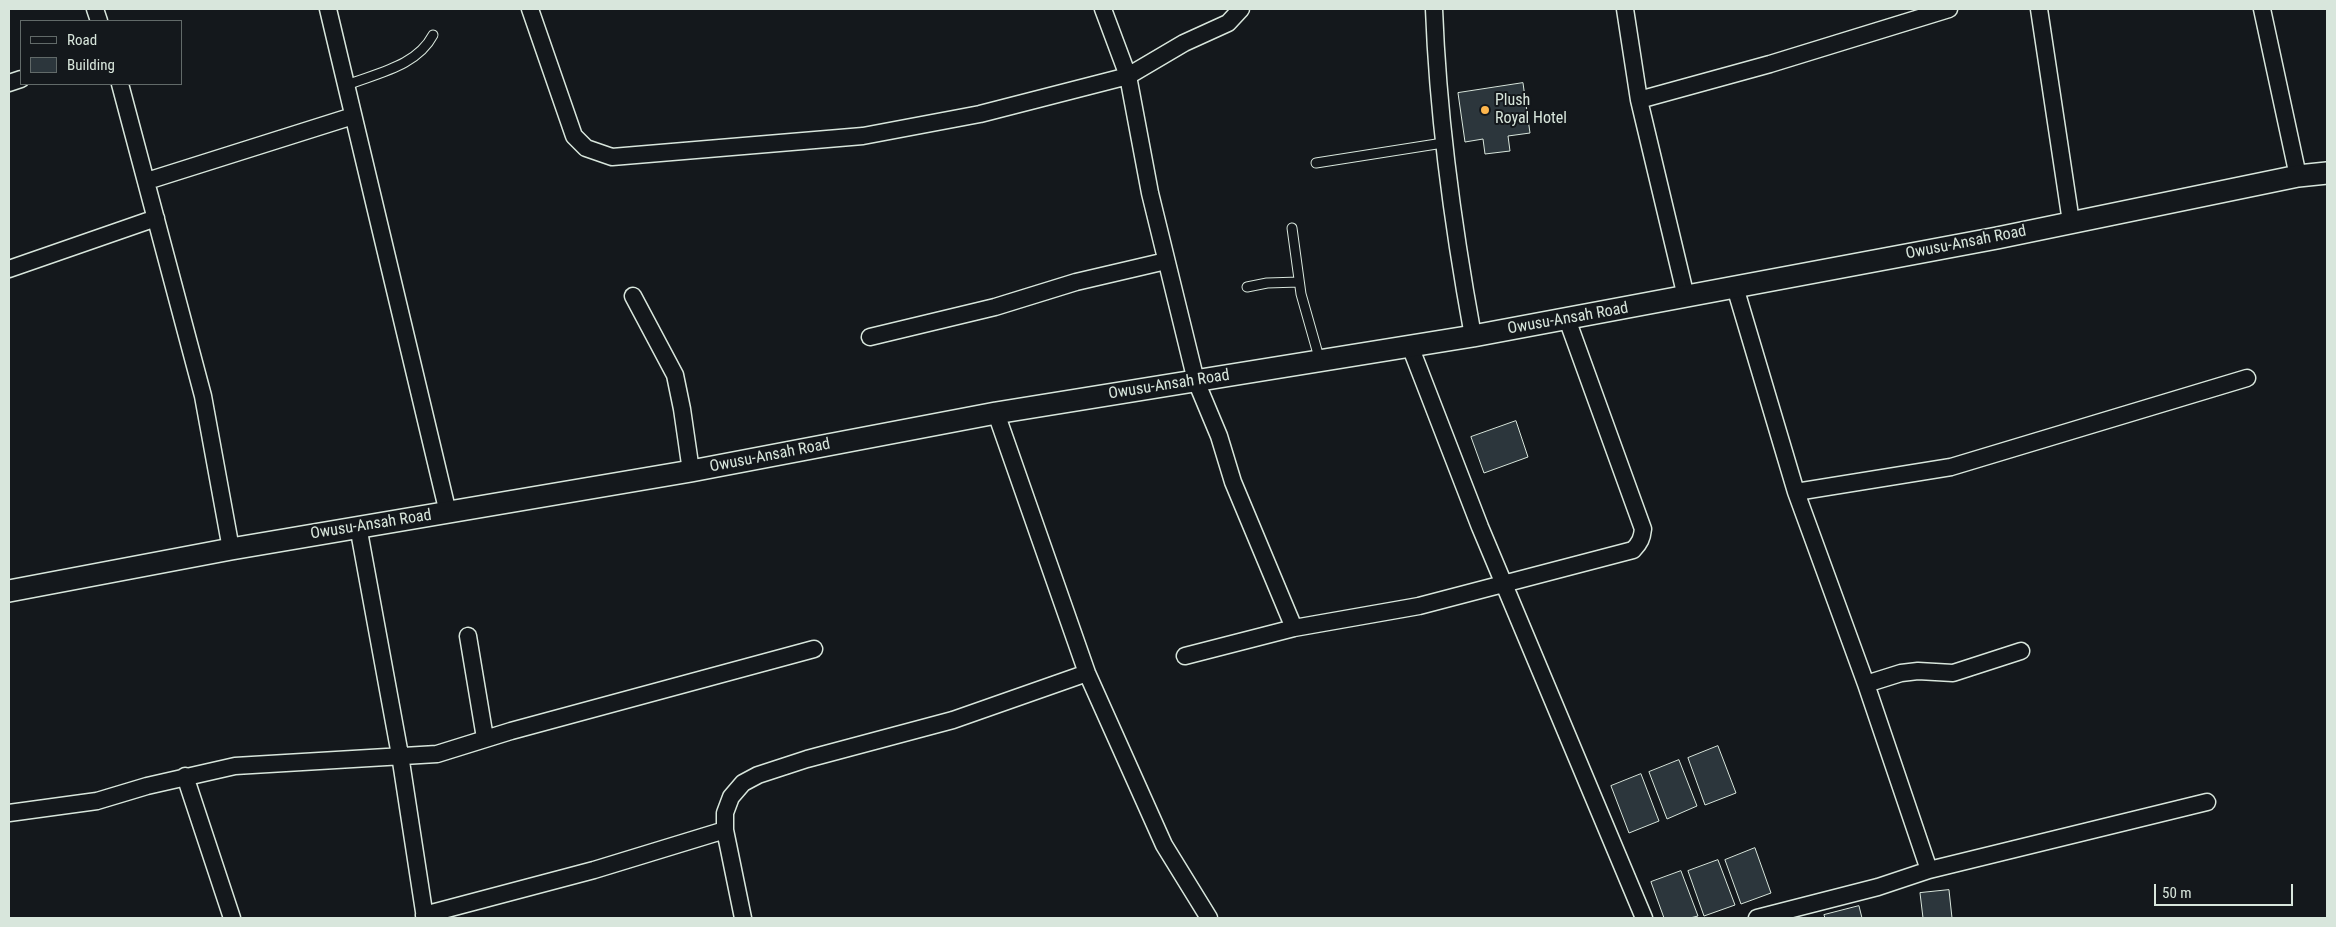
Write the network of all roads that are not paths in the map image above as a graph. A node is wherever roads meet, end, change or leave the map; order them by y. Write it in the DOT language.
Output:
graph roads {
  1 [pos="328,9"];
  2 [pos="530,9"];
  3 [pos="1103,9"];
  4 [pos="1242,9"];
  5 [pos="1434,9"];
  6 [pos="1625,9"];
  7 [pos="1949,9"];
  8 [pos="2039,9"];
  9 [pos="2262,9"];
  10 [pos="433,35"];
  11 [pos="1128,76"];
  12 [pos="120,85"];
  13 [pos="347,85"];
  14 [pos="1639,100"];
  15 [pos="353,116"];
  16 [pos="1443,143"];
  17 [pos="1316,163"];
  18 [pos="2327,173"];
  19 [pos="2298,176"];
  20 [pos="147,181"];
  21 [pos="156,218"];
  22 [pos="2071,222"];
  23 [pos="1292,228"];
  24 [pos="1166,261"];
  25 [pos="9,269"];
  26 [pos="1299,282"];
  27 [pos="1247,287"];
  28 [pos="1735,287"];
  29 [pos="632,296"];
  30 [pos="1686,297"];
  31 [pos="1567,319"];
  32 [pos="870,336"];
  33 [pos="1473,336"];
  34 [pos="1410,346"];
  35 [pos="1320,361"];
  36 [pos="2247,378"];
  37 [pos="1196,381"];
  38 [pos="996,413"];
  39 [pos="691,471"];
  40 [pos="1796,492"];
  41 [pos="448,513"];
  42 [pos="358,526"];
  43 [pos="230,549"];
  44 [pos="1505,585"];
  45 [pos="9,591"];
  46 [pos="1294,628"];
  47 [pos="468,636"];
  48 [pos="814,649"];
  49 [pos="2021,651"];
  50 [pos="1185,656"];
  51 [pos="1087,673"];
  52 [pos="1866,684"];
  53 [pos="485,738"];
  54 [pos="400,755"];
  55 [pos="185,776"];
  56 [pos="2207,802"];
  57 [pos="9,813"];
  58 [pos="724,830"];
  59 [pos="1929,870"];
  60 [pos="425,917"];
  61 [pos="232,918"];
  62 [pos="743,918"];
  63 [pos="1209,918"];
  64 [pos="1644,918"];
  65 [pos="1757,918"];
  1 -- 13 [label="street"];
  2 -- 11 [label="street"];
  3 -- 11 [label="street"];
  4 -- 11 [label="street"];
  5 -- 16 [label="street"];
  6 -- 14 [label="street"];
  7 -- 14 [label="street"];
  8 -- 22 [label="street"];
  9 -- 19 [label="street"];
  10 -- 13 [label="lane"];
  11 -- 24 [label="street"];
  12 -- 20 [label="street"];
  13 -- 15 [label="street"];
  14 -- 30 [label="street"];
  15 -- 20 [label="street"];
  15 -- 41 [label="street"];
  16 -- 17 [label="lane"];
  16 -- 33 [label="street"];
  18 -- 19 [label="street, Owusu-Ansah Road"];
  19 -- 22 [label="street, Owusu-Ansah Road"];
  20 -- 21 [label="street"];
  21 -- 25 [label="street"];
  21 -- 43 [label="street"];
  22 -- 28 [label="street, Owusu-Ansah Road"];
  23 -- 26 [label="lane"];
  24 -- 32 [label="street"];
  24 -- 37 [label="street"];
  26 -- 27 [label="lane"];
  26 -- 35 [label="lane"];
  28 -- 30 [label="street, Owusu-Ansah Road"];
  28 -- 40 [label="street"];
  29 -- 39 [label="street"];
  30 -- 31 [label="street, Owusu-Ansah Road"];
  31 -- 33 [label="street, Owusu-Ansah Road"];
  31 -- 44 [label="street"];
  33 -- 34 [label="street, Owusu-Ansah Road"];
  34 -- 35 [label="street, Owusu-Ansah Road"];
  34 -- 44 [label="street"];
  35 -- 37 [label="street, Owusu-Ansah Road"];
  36 -- 40 [label="street"];
  37 -- 38 [label="street, Owusu-Ansah Road"];
  37 -- 46 [label="street"];
  38 -- 39 [label="street, Owusu-Ansah Road"];
  38 -- 51 [label="street"];
  39 -- 41 [label="street, Owusu-Ansah Road"];
  40 -- 52 [label="street"];
  41 -- 42 [label="street, Owusu-Ansah Road"];
  42 -- 43 [label="street, Owusu-Ansah Road"];
  42 -- 54 [label="street"];
  43 -- 45 [label="street, Owusu-Ansah Road"];
  44 -- 46 [label="street"];
  44 -- 64 [label="street"];
  46 -- 50 [label="street"];
  47 -- 53 [label="street"];
  48 -- 53 [label="street"];
  49 -- 52 [label="street"];
  51 -- 58 [label="street"];
  51 -- 63 [label="street"];
  52 -- 59 [label="street"];
  53 -- 54 [label="street"];
  54 -- 55 [label="street"];
  54 -- 60 [label="street"];
  55 -- 57 [label="street"];
  55 -- 61 [label="street"];
  56 -- 59 [label="street"];
  58 -- 60 [label="street"];
  58 -- 62 [label="street"];
  59 -- 65 [label="street"];
}
